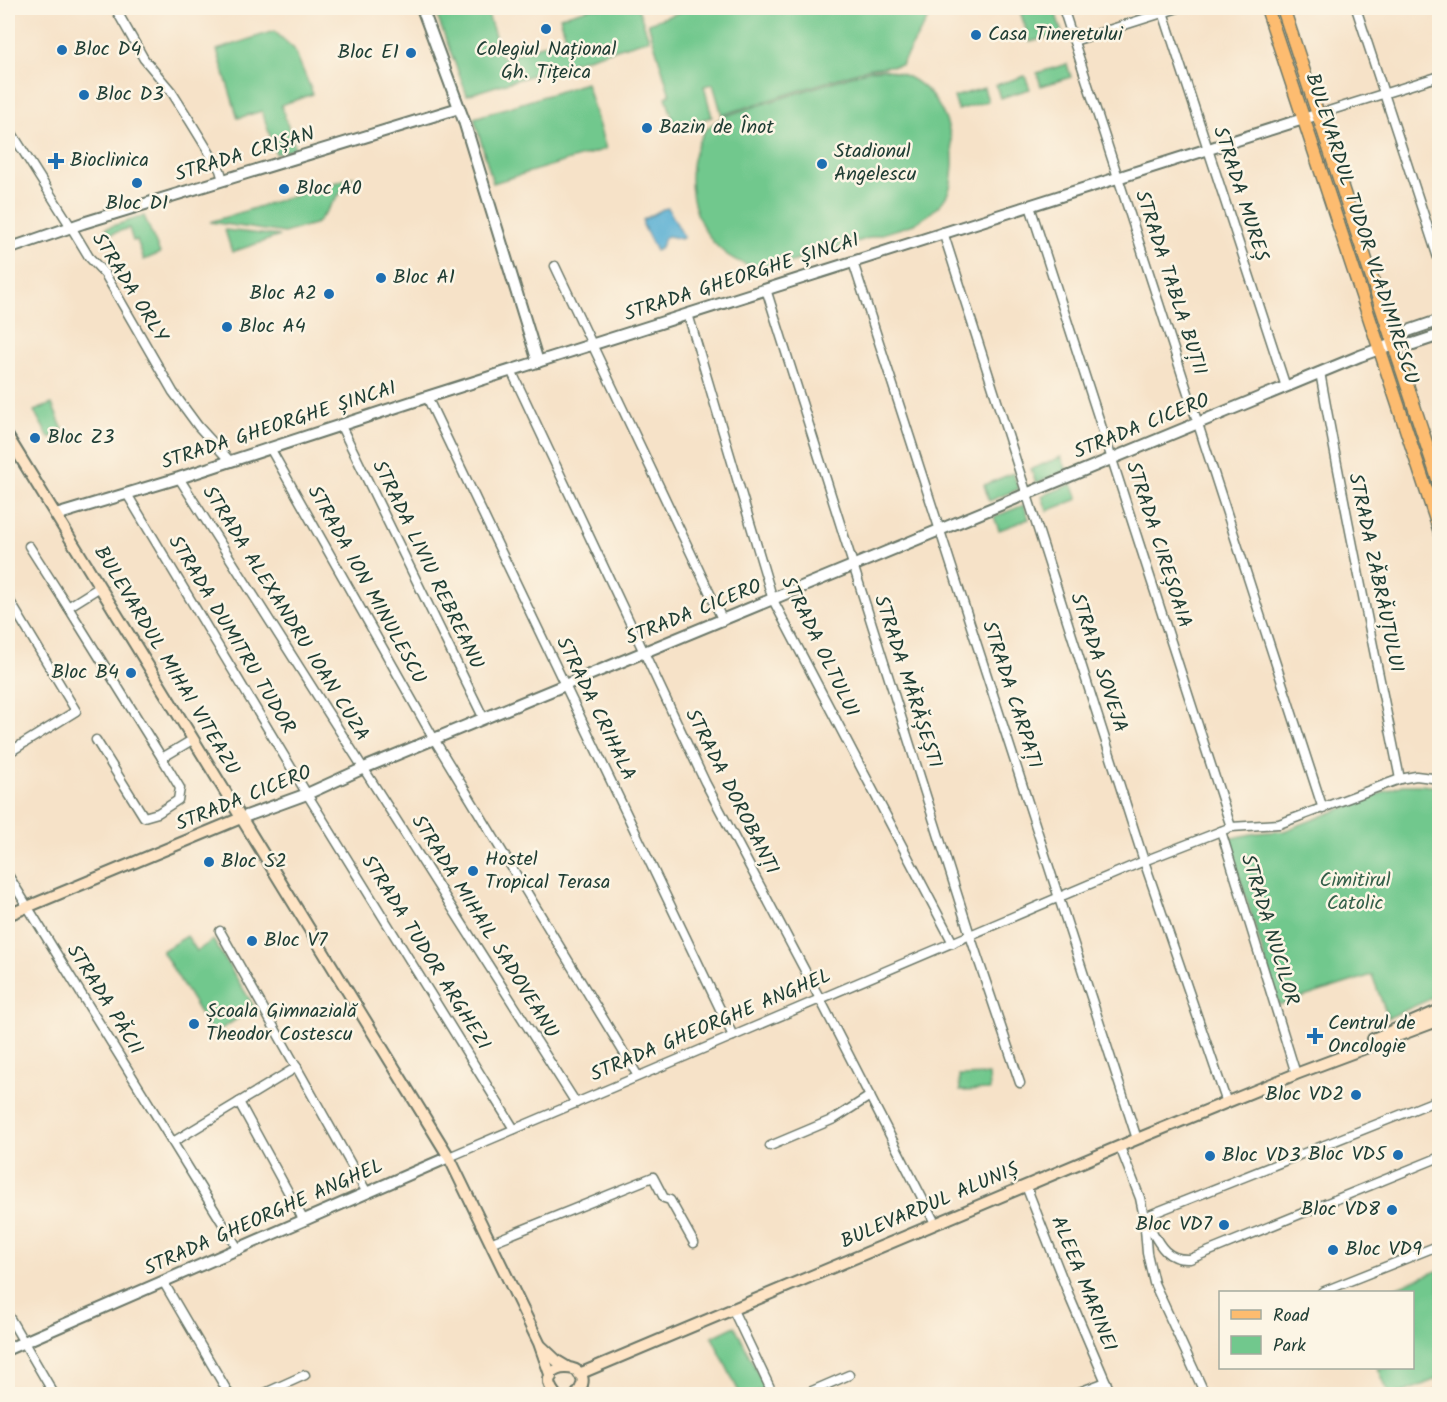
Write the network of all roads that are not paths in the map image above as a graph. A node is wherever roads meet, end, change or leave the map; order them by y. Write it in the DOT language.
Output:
graph roads {
  1 [pos="115,8"];
  2 [pos="422,8"];
  3 [pos="1064,8"];
  4 [pos="1178,8"];
  5 [pos="1267,8"];
  6 [pos="1283,8"];
  7 [pos="1356,8"];
  8 [pos="1163,12"];
  9 [pos="1074,41"];
  10 [pos="1440,76"];
  11 [pos="1384,93"];
  12 [pos="459,108"];
  13 [pos="1319,114"];
  14 [pos="1305,119"];
  15 [pos="8,127"];
  16 [pos="1208,149"];
  17 [pos="1119,177"];
  18 [pos="223,180"];
  19 [pos="1030,206"];
  20 [pos="71,226"];
  21 [pos="943,232"];
  22 [pos="8,249"];
  23 [pos="853,262"];
  24 [pos="1440,264"];
  25 [pos="555,266"];
  26 [pos="766,289"];
  27 [pos="688,314"];
  28 [pos="1440,320"];
  29 [pos="1440,335"];
  30 [pos="1393,344"];
  31 [pos="591,345"];
  32 [pos="1379,349"];
  33 [pos="538,362"];
  34 [pos="511,370"];
  35 [pos="1320,372"];
  36 [pos="1286,387"];
  37 [pos="427,397"];
  38 [pos="340,424"];
  39 [pos="1197,424"];
  40 [pos="8,437"];
  41 [pos="270,447"];
  42 [pos="1112,459"];
  43 [pos="229,460"];
  44 [pos="179,478"];
  45 [pos="1439,484"];
  46 [pos="127,494"];
  47 [pos="1027,494"];
  48 [pos="56,515"];
  49 [pos="941,530"];
  50 [pos="1440,532"];
  51 [pos="29,546"];
  52 [pos="853,567"];
  53 [pos="100,587"];
  54 [pos="8,598"];
  55 [pos="773,600"];
  56 [pos="68,607"];
  57 [pos="723,621"];
  58 [pos="645,653"];
  59 [pos="565,686"];
  60 [pos="484,719"];
  61 [pos="434,739"];
  62 [pos="96,740"];
  63 [pos="192,740"];
  64 [pos="8,753"];
  65 [pos="162,758"];
  66 [pos="364,768"];
  67 [pos="1400,779"];
  68 [pos="1440,779"];
  69 [pos="307,794"];
  70 [pos="1323,809"];
  71 [pos="241,818"];
  72 [pos="1231,827"];
  73 [pos="1221,831"];
  74 [pos="1144,861"];
  75 [pos="8,875"];
  76 [pos="1058,898"];
  77 [pos="28,907"];
  78 [pos="8,915"];
  79 [pos="220,931"];
  80 [pos="970,936"];
  81 [pos="953,943"];
  82 [pos="820,999"];
  83 [pos="1440,1010"];
  84 [pos="1440,1020"];
  85 [pos="733,1036"];
  86 [pos="297,1068"];
  87 [pos="1296,1074"];
  88 [pos="638,1076"];
  89 [pos="1020,1083"];
  90 [pos="870,1096"];
  91 [pos="1440,1099"];
  92 [pos="240,1102"];
  93 [pos="1227,1102"];
  94 [pos="576,1103"];
  95 [pos="514,1129"];
  96 [pos="1137,1139"];
  97 [pos="173,1142"];
  98 [pos="770,1146"];
  99 [pos="1120,1147"];
  100 [pos="449,1157"];
  101 [pos="1440,1157"];
  102 [pos="1026,1186"];
  103 [pos="366,1191"];
  104 [pos="1144,1217"];
  105 [pos="303,1219"];
  106 [pos="936,1223"];
  107 [pos="490,1243"];
  108 [pos="694,1243"];
  109 [pos="1440,1245"];
  110 [pos="238,1250"];
  111 [pos="164,1283"];
  112 [pos="1327,1291"];
  113 [pos="732,1308"];
  114 [pos="8,1315"];
  115 [pos="24,1343"];
  116 [pos="539,1343"];
  117 [pos="8,1349"];
  118 [pos="567,1367"];
  119 [pos="579,1374"];
  120 [pos="305,1375"];
  121 [pos="849,1376"];
  122 [pos="550,1377"];
  123 [pos="1106,1382"];
  124 [pos="1440,1392"];
  125 [pos="579,1393"];
  126 [pos="551,1394"];
  127 [pos="54,1395"];
  128 [pos="229,1395"];
  129 [pos="263,1395"];
  130 [pos="773,1395"];
  131 [pos="805,1395"];
  132 [pos="1074,1395"];
  133 [pos="1112,1395"];
  134 [pos="1205,1395"];
  135 [pos="1434,1395"];
  1 -- 18 [label="street"];
  2 -- 12 [label="street"];
  3 -- 9 [label="street, STRADA TABLA BUȚII"];
  4 -- 8 [label="street"];
  5 -- 14 [label="main road, BULEVARDUL TUDOR VLADIMIRESCU"];
  6 -- 13 [label="main road, BULEVARDUL TUDOR VLADIMIRESCU"];
  7 -- 11 [label="street"];
  8 -- 9 [label="street"];
  8 -- 16 [label="street, STRADA MUREȘ"];
  9 -- 17 [label="street, STRADA TABLA BUȚII"];
  10 -- 11 [label="street, STRADA GHEORGHE ȘINCAI"];
  11 -- 13 [label="street, STRADA GHEORGHE ȘINCAI"];
  11 -- 24 [label="street"];
  12 -- 18 [label="street, STRADA CRIȘAN"];
  12 -- 33 [label="street"];
  13 -- 14 [label="street, STRADA GHEORGHE ȘINCAI"];
  13 -- 30 [label="main road, BULEVARDUL TUDOR VLADIMIRESCU"];
  14 -- 16 [label="street, STRADA GHEORGHE ȘINCAI"];
  14 -- 32 [label="main road, BULEVARDUL TUDOR VLADIMIRESCU"];
  15 -- 20 [label="street, STRADA ORLY"];
  16 -- 17 [label="street, STRADA GHEORGHE ȘINCAI"];
  16 -- 36 [label="street, STRADA MUREȘ"];
  17 -- 19 [label="street, STRADA GHEORGHE ȘINCAI"];
  17 -- 39 [label="street, STRADA TABLA BUȚII"];
  18 -- 20 [label="street, STRADA CRIȘAN"];
  19 -- 21 [label="street, STRADA GHEORGHE ȘINCAI"];
  19 -- 42 [label="street, STRADA CIREȘOAIA"];
  20 -- 22 [label="street, STRADA CRIȘAN"];
  20 -- 43 [label="street, STRADA ORLY"];
  21 -- 23 [label="street, STRADA GHEORGHE ȘINCAI"];
  21 -- 47 [label="street, STRADA SOVEJA"];
  23 -- 26 [label="street, STRADA GHEORGHE ȘINCAI"];
  23 -- 49 [label="street, STRADA CARPAȚI"];
  25 -- 31 [label="street"];
  26 -- 27 [label="street, STRADA GHEORGHE ȘINCAI"];
  26 -- 52 [label="street, STRADA MĂRĂȘEȘTI"];
  27 -- 31 [label="street, STRADA GHEORGHE ȘINCAI"];
  27 -- 55 [label="street, STRADA OLTULUI"];
  28 -- 30 [label="street, STRADA CICERO"];
  29 -- 30 [label="street, STRADA CICERO"];
  30 -- 32 [label="street, STRADA CICERO"];
  30 -- 45 [label="main road, BULEVARDUL TUDOR VLADIMIRESCU"];
  31 -- 33 [label="street, STRADA GHEORGHE ȘINCAI"];
  31 -- 57 [label="street"];
  32 -- 35 [label="street, STRADA CICERO"];
  32 -- 50 [label="main road, BULEVARDUL TUDOR VLADIMIRESCU"];
  33 -- 34 [label="street, STRADA GHEORGHE ȘINCAI"];
  34 -- 37 [label="street, STRADA GHEORGHE ȘINCAI"];
  34 -- 58 [label="street, STRADA DOROBANȚI"];
  35 -- 36 [label="street, STRADA CICERO"];
  35 -- 67 [label="street, STRADA ZĂBRĂUȚULUI"];
  36 -- 39 [label="street, STRADA CICERO"];
  37 -- 38 [label="street, STRADA GHEORGHE ȘINCAI"];
  37 -- 59 [label="street, STRADA CRIHALA"];
  38 -- 41 [label="street, STRADA GHEORGHE ȘINCAI"];
  38 -- 60 [label="street, STRADA LIVIU REBREANU"];
  39 -- 42 [label="street, STRADA CICERO"];
  39 -- 70 [label="street, STRADA TABLA BUȚII"];
  40 -- 48 [label="main road, BULEVARDUL MIHAI VITEAZU"];
  41 -- 43 [label="street, STRADA GHEORGHE ȘINCAI"];
  41 -- 61 [label="street, STRADA ION MINULESCU"];
  42 -- 47 [label="street, STRADA CICERO"];
  42 -- 72 [label="street, STRADA CIREȘOAIA"];
  43 -- 44 [label="street, STRADA GHEORGHE ȘINCAI"];
  44 -- 46 [label="street, STRADA GHEORGHE ȘINCAI"];
  44 -- 66 [label="street, STRADA ALEXANDRU IOAN CUZA"];
  46 -- 48 [label="street, STRADA GHEORGHE ȘINCAI"];
  46 -- 69 [label="street, STRADA DUMITRU TUDOR"];
  47 -- 49 [label="street, STRADA CICERO"];
  47 -- 74 [label="street, STRADA SOVEJA"];
  48 -- 53 [label="main road, BULEVARDUL MIHAI VITEAZU"];
  49 -- 52 [label="street, STRADA CICERO"];
  49 -- 76 [label="street, STRADA CARPAȚI"];
  51 -- 56 [label="street"];
  52 -- 55 [label="street, STRADA CICERO"];
  52 -- 80 [label="street, STRADA MĂRĂȘEȘTI"];
  53 -- 56 [label="street"];
  53 -- 63 [label="main road, BULEVARDUL MIHAI VITEAZU"];
  54 -- 64 [label="street"];
  55 -- 57 [label="street, STRADA CICERO"];
  55 -- 81 [label="street, STRADA OLTULUI"];
  56 -- 65 [label="street"];
  57 -- 58 [label="street, STRADA CICERO"];
  58 -- 59 [label="street, STRADA CICERO"];
  58 -- 82 [label="street, STRADA DOROBANȚI"];
  59 -- 60 [label="street, STRADA CICERO"];
  59 -- 85 [label="street, STRADA CRIHALA"];
  60 -- 61 [label="street, STRADA CICERO"];
  61 -- 66 [label="street, STRADA CICERO"];
  61 -- 88 [label="street, STRADA ION MINULESCU"];
  62 -- 65 [label="street"];
  63 -- 65 [label="street"];
  63 -- 71 [label="main road, BULEVARDUL MIHAI VITEAZU"];
  66 -- 69 [label="street, STRADA CICERO"];
  66 -- 94 [label="street, STRADA MIHAIL SADOVEANU"];
  67 -- 68 [label="street, STRADA GHEORGHE ANGHEL"];
  67 -- 70 [label="street, STRADA GHEORGHE ANGHEL"];
  69 -- 71 [label="street, STRADA CICERO"];
  69 -- 95 [label="street, STRADA TUDOR ARGHEZI"];
  70 -- 72 [label="street, STRADA GHEORGHE ANGHEL"];
  71 -- 77 [label="main road, STRADA CICERO"];
  71 -- 100 [label="main road, BULEVARDUL MIHAI VITEAZU"];
  72 -- 73 [label="street, STRADA GHEORGHE ANGHEL"];
  73 -- 74 [label="street, STRADA GHEORGHE ANGHEL"];
  73 -- 87 [label="street, STRADA NUCILOR"];
  74 -- 76 [label="street, STRADA GHEORGHE ANGHEL"];
  74 -- 93 [label="street, STRADA SOVEJA"];
  75 -- 77 [label="street, STRADA PĂCII"];
  76 -- 80 [label="street, STRADA GHEORGHE ANGHEL"];
  76 -- 96 [label="street, STRADA CARPAȚI"];
  77 -- 78 [label="main road, STRADA CICERO"];
  77 -- 97 [label="street, STRADA PĂCII"];
  79 -- 86 [label="street"];
  80 -- 81 [label="street, STRADA GHEORGHE ANGHEL"];
  80 -- 89 [label="street, STRADA MĂRĂȘEȘTI"];
  81 -- 82 [label="street, STRADA GHEORGHE ANGHEL"];
  82 -- 85 [label="street, STRADA GHEORGHE ANGHEL"];
  82 -- 90 [label="street, STRADA DOROBANȚI"];
  83 -- 87 [label="main road, BULEVARDUL ALUNIȘ"];
  84 -- 87 [label="main road, BULEVARDUL ALUNIȘ"];
  85 -- 88 [label="street, STRADA GHEORGHE ANGHEL"];
  86 -- 92 [label="street"];
  86 -- 103 [label="street"];
  87 -- 93 [label="main road, BULEVARDUL ALUNIȘ"];
  88 -- 94 [label="street, STRADA GHEORGHE ANGHEL"];
  90 -- 98 [label="street"];
  90 -- 106 [label="street, STRADA DOROBANȚI"];
  91 -- 104 [label="street"];
  92 -- 97 [label="street"];
  92 -- 105 [label="street"];
  93 -- 96 [label="main road, BULEVARDUL ALUNIȘ"];
  94 -- 95 [label="street, STRADA GHEORGHE ANGHEL"];
  95 -- 100 [label="street, STRADA GHEORGHE ANGHEL"];
  96 -- 99 [label="main road, BULEVARDUL ALUNIȘ"];
  97 -- 110 [label="street, STRADA PĂCII"];
  99 -- 102 [label="main road, BULEVARDUL ALUNIȘ"];
  99 -- 104 [label="street"];
  100 -- 103 [label="street, STRADA GHEORGHE ANGHEL"];
  100 -- 107 [label="main road, BULEVARDUL MIHAI VITEAZU"];
  101 -- 104 [label="street"];
  102 -- 106 [label="main road, BULEVARDUL ALUNIȘ"];
  102 -- 123 [label="street, ALEEA MARINEI"];
  103 -- 105 [label="street, STRADA GHEORGHE ANGHEL"];
  104 -- 134 [label="street"];
  105 -- 110 [label="street, STRADA GHEORGHE ANGHEL"];
  106 -- 113 [label="main road, BULEVARDUL ALUNIȘ"];
  107 -- 108 [label="street"];
  107 -- 116 [label="main road, BULEVARDUL MIHAI VITEAZU"];
  109 -- 112 [label="street"];
  110 -- 111 [label="street, STRADA GHEORGHE ANGHEL"];
  111 -- 115 [label="street, STRADA GHEORGHE ANGHEL"];
  111 -- 128 [label="street"];
  113 -- 119 [label="main road, BULEVARDUL ALUNIȘ"];
  113 -- 130 [label="street"];
  114 -- 115 [label="street"];
  115 -- 117 [label="street, STRADA GHEORGHE ANGHEL"];
  115 -- 127 [label="street"];
  116 -- 118 [label="main road, BULEVARDUL MIHAI VITEAZU"];
  116 -- 122 [label="main road, BULEVARDUL MIHAI VITEAZU"];
  118 -- 119 [label="main road, BULEVARDUL MIHAI VITEAZU"];
  118 -- 122 [label="main road"];
  119 -- 125 [label="main road"];
  120 -- 129 [label="street"];
  121 -- 131 [label="street"];
  122 -- 126 [label="main road, BULEVARDUL MIHAI VITEAZU"];
  123 -- 132 [label="street"];
  123 -- 133 [label="street, ALEEA MARINEI"];
  124 -- 135 [label="street"];
}
